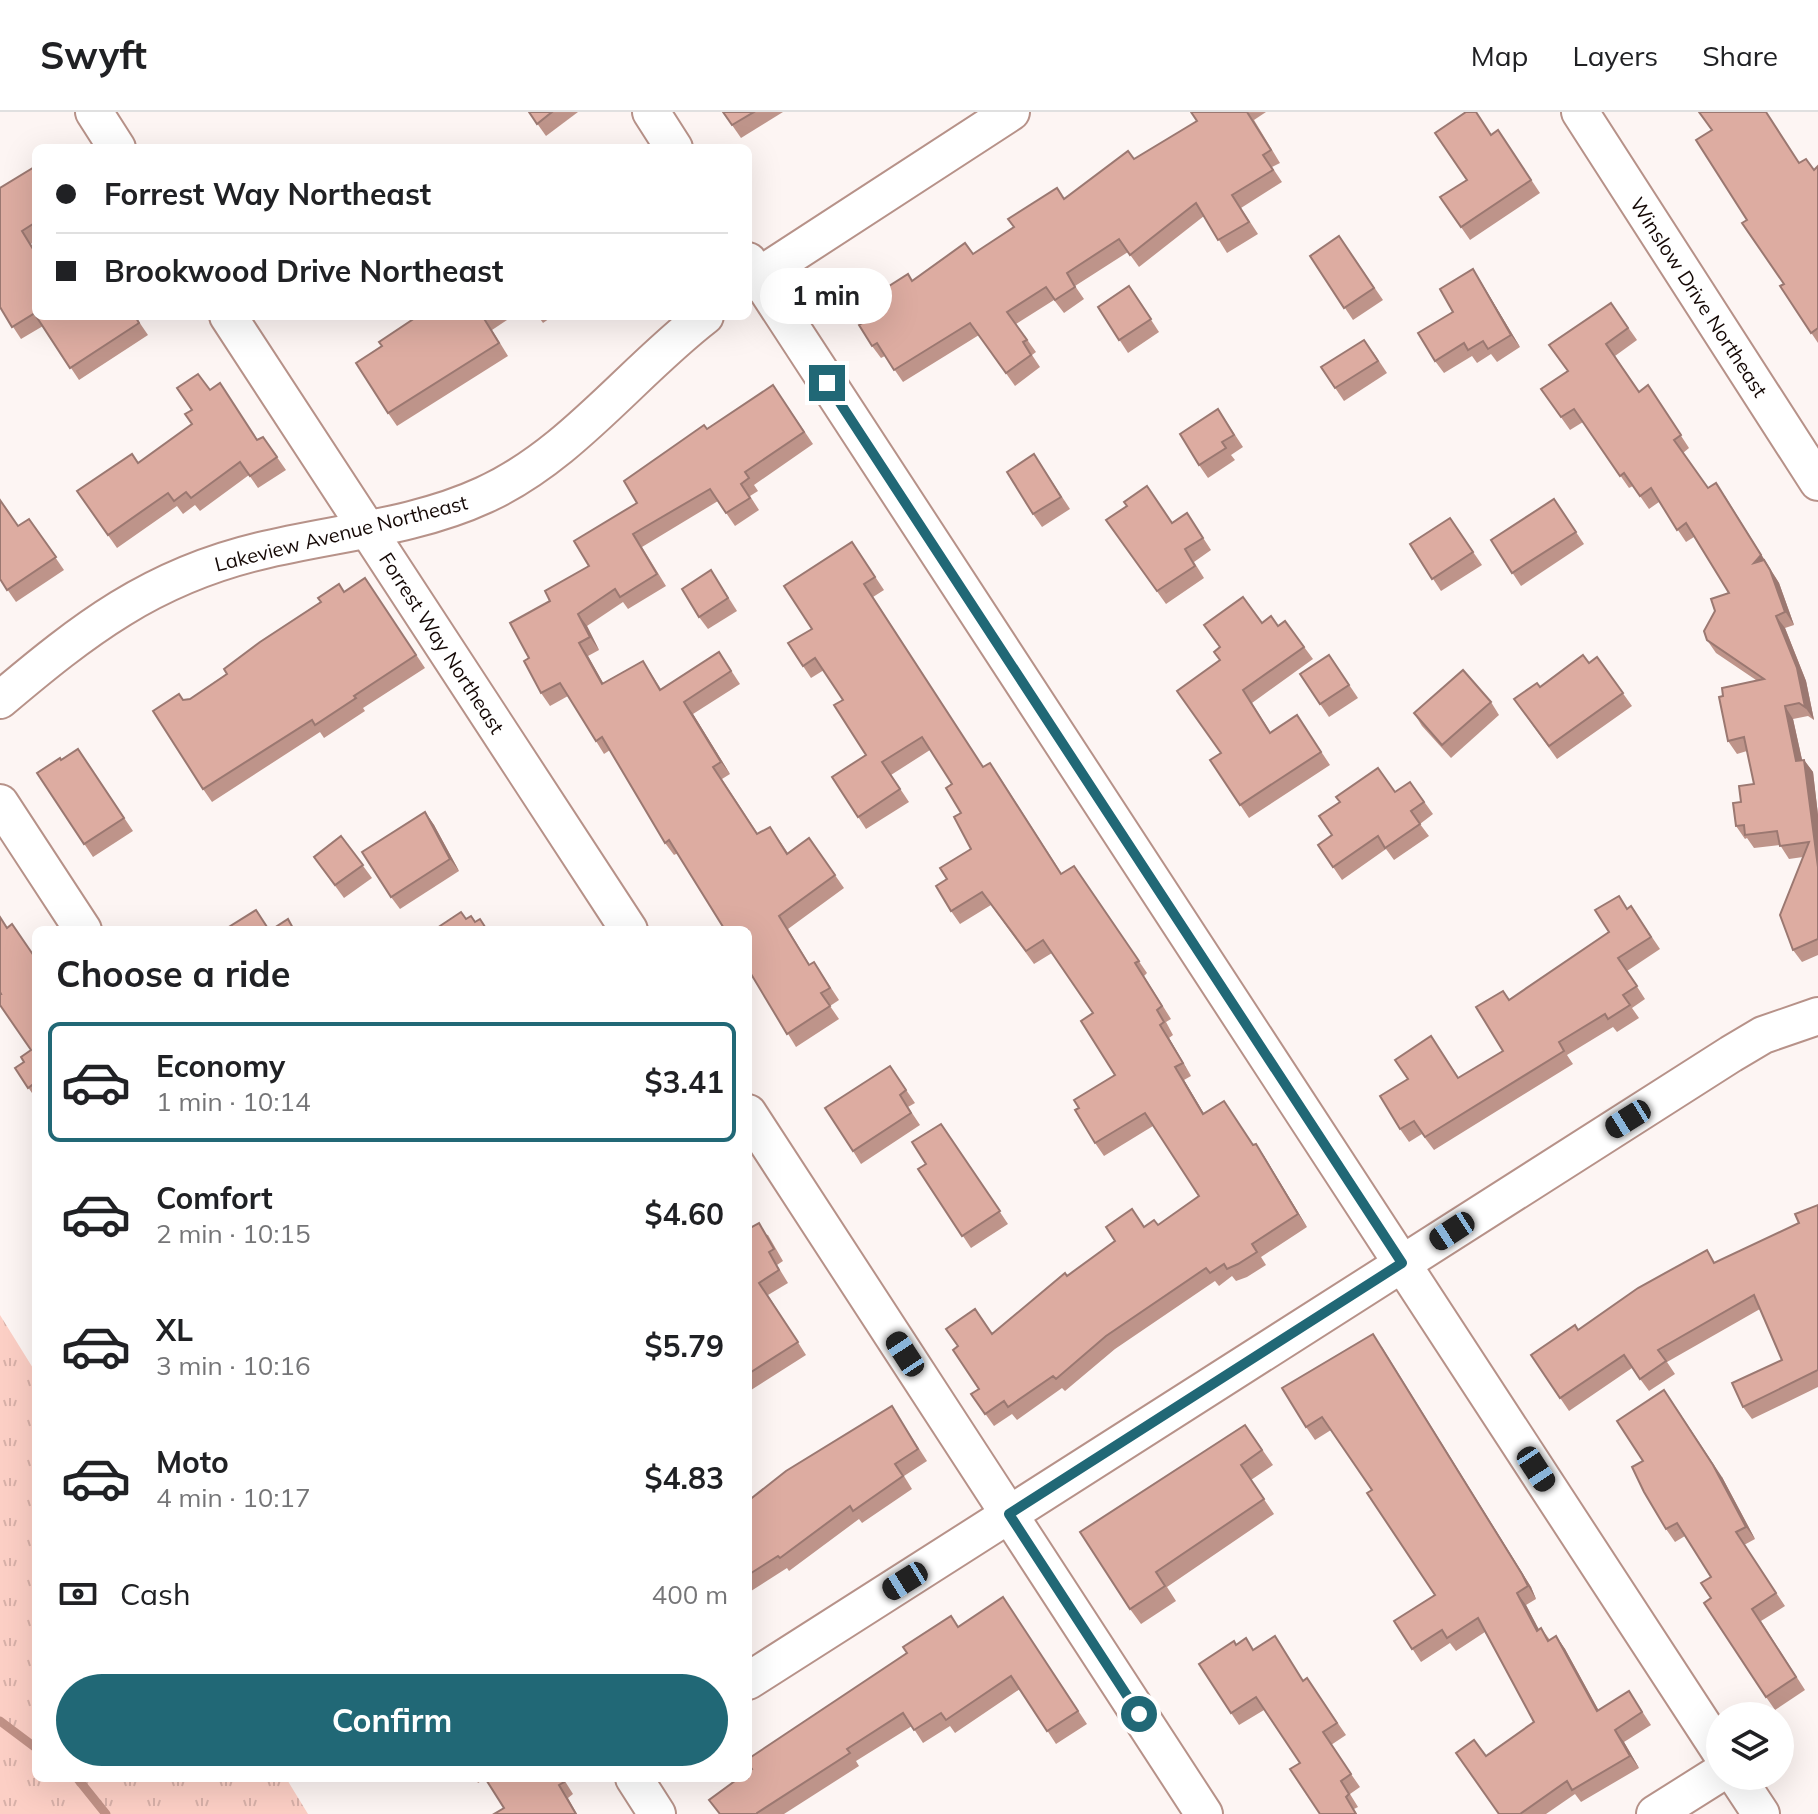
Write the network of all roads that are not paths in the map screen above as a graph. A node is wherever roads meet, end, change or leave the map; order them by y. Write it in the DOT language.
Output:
graph roads {
  1 [pos="94,112"];
  2 [pos="651,112"];
  3 [pos="1011,112"];
  4 [pos="1580,112"];
  5 [pos="114,144"];
  6 [pos="671,144"];
  7 [pos="752,273"];
  8 [pos="752,276"];
  9 [pos="231,320"];
  10 [pos="700,320"];
  11 [pos="1818,482"];
  12 [pos="368,528"];
  13 [pos="0,700"];
  14 [pos="0,803"];
  15 [pos="80,926"];
  16 [pos="626,926"];
  17 [pos="1818,1016"];
  18 [pos="752,1119"];
  19 [pos="1402,1263"];
  20 [pos="1009,1514"];
  21 [pos="752,1678"];
  22 [pos="1706,1730"];
  23 [pos="637,1782"];
  24 [pos="1706,1782"];
  25 [pos="1745,1790"];
  26 [pos="657,1814"];
  27 [pos="1204,1814"];
  28 [pos="1655,1814"];
  29 [pos="1761,1814"];
  1 -- 5 [label="street"];
  2 -- 6 [label="street"];
  3 -- 7 [label="street"];
  4 -- 11 [label="street, Winslow Drive Northeast"];
  8 -- 19 [label="street"];
  9 -- 12 [label="street, Forrest Way Northeast"];
  10 -- 12 [label="street, Lakeview Avenue Northeast"];
  12 -- 13 [label="street, Lakeview Avenue Northeast"];
  12 -- 16 [label="street, Forrest Way Northeast"];
  14 -- 15 [label="street"];
  17 -- 19 [label="street"];
  18 -- 20 [label="street"];
  19 -- 20 [label="street"];
  19 -- 22 [label="street"];
  20 -- 21 [label="street"];
  20 -- 27 [label="street"];
  23 -- 26 [label="street"];
  24 -- 28 [label="street"];
  25 -- 29 [label="street"];
}
